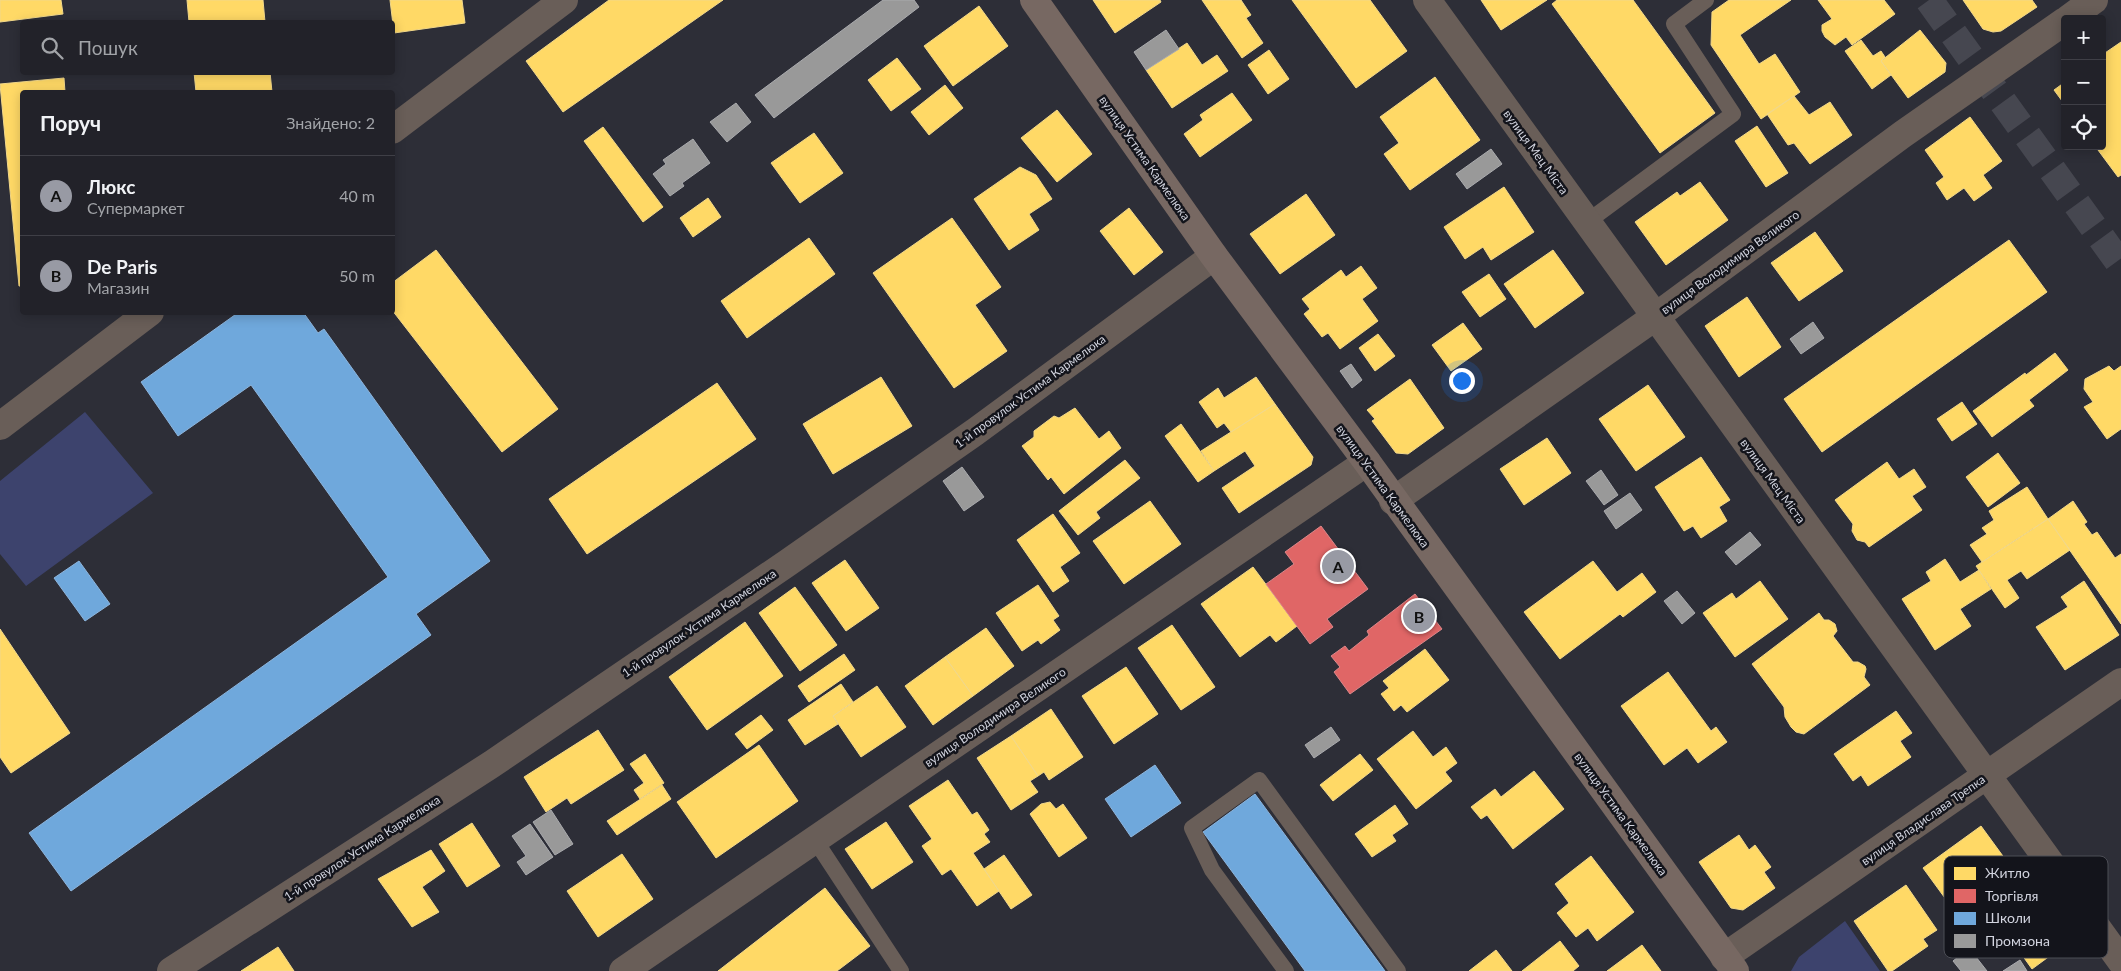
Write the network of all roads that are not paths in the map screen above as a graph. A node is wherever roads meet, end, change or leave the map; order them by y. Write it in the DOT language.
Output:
graph roads {
  1 [pos="564,0"];
  2 [pos="1034,0"];
  3 [pos="1427,0"];
  4 [pos="1706,0"];
  5 [pos="2094,0"];
  6 [pos="2073,15"];
  7 [pos="2061,23"];
  8 [pos="395,128"];
  9 [pos="1587,222"];
  10 [pos="1214,256"];
  11 [pos="146,315"];
  12 [pos="1655,317"];
  13 [pos="0,426"];
  14 [pos="1366,462"];
  15 [pos="1393,500"];
  16 [pos="2121,682"];
  17 [pos="1986,776"];
  18 [pos="815,840"];
  19 [pos="2044,856"];
  20 [pos="2108,943"];
  21 [pos="2121,961"];
  22 [pos="1729,964"];
  23 [pos="171,971"];
  24 [pos="623,971"];
  25 [pos="901,971"];
  26 [pos="1286,971"];
  27 [pos="1398,971"];
  1 -- 8 [label="street"];
  2 -- 10 [label="street, вулиця Устима Кармелюка"];
  3 -- 9 [label="street, вулиця Мец Міста"];
  4 -- 9 [label="lane"];
  5 -- 6 [label="street, вулиця Володимира Великого"];
  7 -- 12 [label="street, вулиця Володимира Великого"];
  9 -- 12 [label="street, вулиця Мец Міста"];
  10 -- 14 [label="street, вулиця Устима Кармелюка"];
  10 -- 23 [label="street, 1-й провулок Устима Кармелюка"];
  11 -- 13 [label="street"];
  12 -- 15 [label="street, вулиця Володимира Великого"];
  12 -- 17 [label="street, вулиця Мец Міста"];
  14 -- 15 [label="street, вулиця Устима Кармелюка"];
  14 -- 18 [label="street, вулиця Володимира Великого"];
  15 -- 22 [label="street, вулиця Устима Кармелюка"];
  16 -- 17 [label="street, вулиця Владислава Трепка"];
  17 -- 19 [label="street, вулиця Мец Міста"];
  17 -- 22 [label="street, вулиця Владислава Трепка"];
  18 -- 24 [label="street, вулиця Володимира Великого"];
  18 -- 25 [label="lane"];
  20 -- 21 [label="street, вулиця Мец Міста"];
  26 -- 27 [label="lane"];
}
